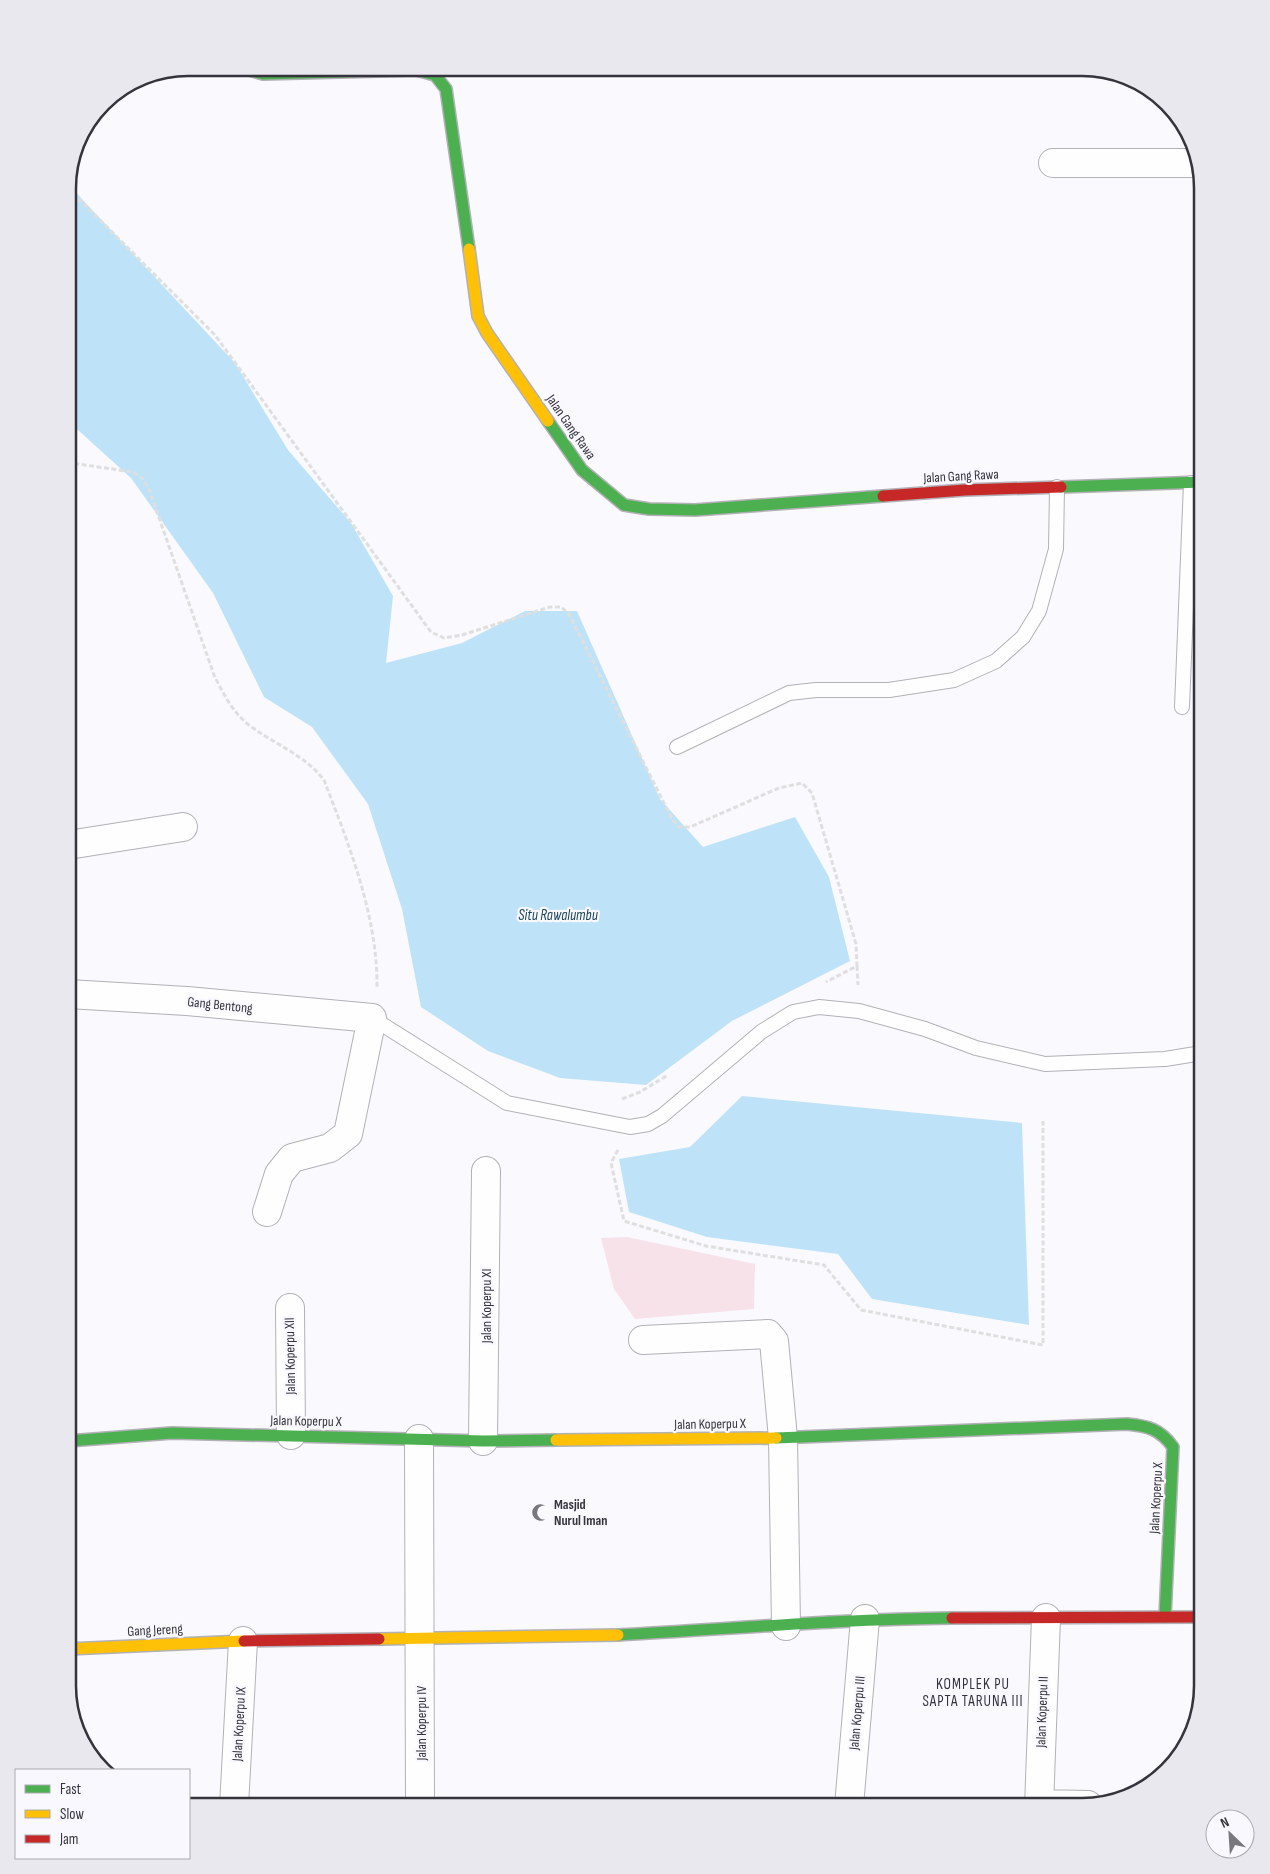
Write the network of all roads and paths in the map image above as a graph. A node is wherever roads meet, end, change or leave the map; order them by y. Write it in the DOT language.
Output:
graph roads {
  1 [pos="436,76"];
  2 [pos="1053,163"];
  3 [pos="1191,163"];
  4 [pos="76,196"];
  5 [pos="76,463"];
  6 [pos="1194,482"];
  7 [pos="1056,487"];
  8 [pos="1194,527"];
  9 [pos="1182,707"];
  10 [pos="677,747"];
  11 [pos="183,827"];
  12 [pos="76,844"];
  13 [pos="822,984"];
  14 [pos="76,994"];
  15 [pos="372,1018"];
  16 [pos="1194,1054"];
  17 [pos="673,1072"];
  18 [pos="617,1101"];
  19 [pos="1043,1121"];
  20 [pos="630,1127"];
  21 [pos="486,1171"];
  22 [pos="267,1212"];
  23 [pos="290,1308"];
  24 [pos="643,1340"];
  25 [pos="291,1435"];
  26 [pos="783,1438"];
  27 [pos="419,1439"];
  28 [pos="76,1440"];
  29 [pos="483,1441"];
  30 [pos="1165,1617"];
  31 [pos="1194,1617"];
  32 [pos="1046,1618"];
  33 [pos="865,1619"];
  34 [pos="786,1626"];
  35 [pos="421,1640"];
  36 [pos="243,1641"];
  37 [pos="76,1650"];
  38 [pos="234,1798"];
  39 [pos="420,1798"];
  40 [pos="849,1798"];
  41 [pos="1039,1798"];
  1 -- 7 [label="street, Jalan Gang Rawa"];
  2 -- 3 [label="street"];
  4 -- 13 [label="path"];
  5 -- 15 [label="path"];
  6 -- 7 [label="street, Jalan Gang Rawa"];
  7 -- 10 [label="lane"];
  8 -- 9 [label="lane"];
  11 -- 12 [label="street"];
  14 -- 15 [label="street, Gang Bentong"];
  15 -- 20 [label="lane"];
  15 -- 22 [label="street"];
  16 -- 20 [label="lane"];
  17 -- 18 [label="path"];
  19 -- 20 [label="path"];
  21 -- 29 [label="street, Jalan Koperpu XI"];
  23 -- 25 [label="street, Jalan Koperpu XII"];
  24 -- 26 [label="street"];
  25 -- 27 [label="street, Jalan Koperpu X"];
  25 -- 28 [label="street, Jalan Koperpu X"];
  26 -- 29 [label="street, Jalan Koperpu X"];
  26 -- 30 [label="street, Jalan Koperpu X"];
  26 -- 34 [label="street"];
  27 -- 29 [label="street, Jalan Koperpu X"];
  27 -- 35 [label="street, Jalan Koperpu IV"];
  30 -- 31 [label="street, Gang Jereng"];
  30 -- 32 [label="street, Gang Jereng"];
  32 -- 33 [label="street, Gang Jereng"];
  32 -- 41 [label="street, Jalan Koperpu II"];
  33 -- 34 [label="street, Gang Jereng"];
  33 -- 40 [label="street, Jalan Koperpu III"];
  34 -- 35 [label="street, Gang Jereng"];
  35 -- 36 [label="street, Gang Jereng"];
  35 -- 39 [label="street, Jalan Koperpu IV"];
  36 -- 37 [label="street, Gang Jereng"];
  36 -- 38 [label="street, Jalan Koperpu IX"];
}
